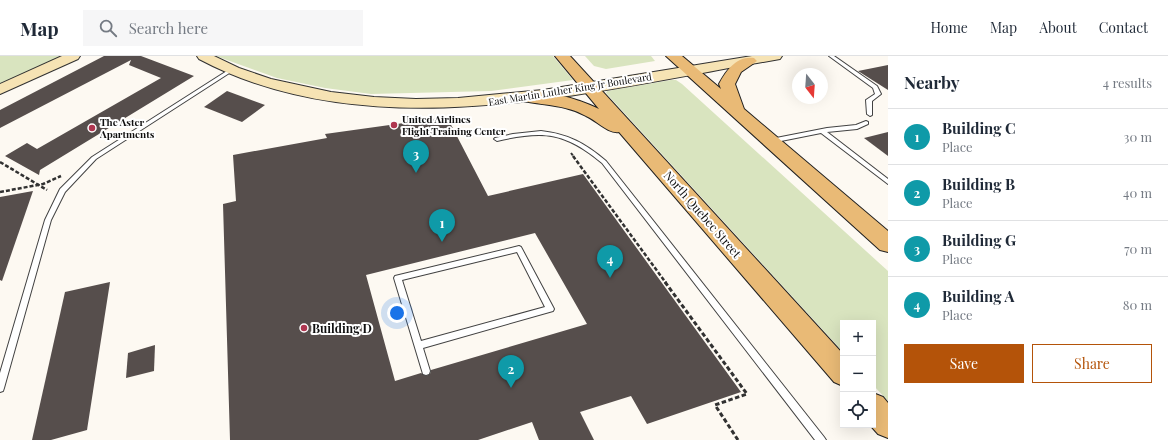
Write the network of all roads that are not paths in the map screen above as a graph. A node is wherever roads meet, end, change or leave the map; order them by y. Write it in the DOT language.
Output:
graph roads {
  1 [pos="73,56"];
  2 [pos="204,56"];
  3 [pos="562,56"];
  4 [pos="674,56"];
  5 [pos="775,56"];
  6 [pos="831,56"];
  7 [pos="749,61"];
  8 [pos="232,70"];
  9 [pos="689,70"];
  10 [pos="591,87"];
  11 [pos="0,90"];
  12 [pos="526,97"];
  13 [pos="737,112"];
  14 [pos="870,114"];
  15 [pos="866,123"];
  16 [pos="822,131"];
  17 [pos="497,139"];
  18 [pos="770,141"];
  19 [pos="644,147"];
  20 [pos="888,182"];
  21 [pos="888,244"];
  22 [pos="418,346"];
  23 [pos="840,370"];
  24 [pos="426,371"];
  25 [pos="0,388"];
  26 [pos="876,410"];
  27 [pos="888,424"];
  28 [pos="821,440"];
  1 -- 11 [label="main road"];
  2 -- 8 [label="main road, East Martin Luther King Jr Boulevard"];
  3 -- 10 [label="main road, North Quebec Street"];
  4 -- 9 [label="main road"];
  5 -- 7 [label="main road, East Martin Luther King Jr Boulevard"];
  6 -- 14 [label="lane"];
  7 -- 9 [label="main road, East Martin Luther King Jr Boulevard"];
  7 -- 13 [label="main road"];
  8 -- 12 [label="main road, East Martin Luther King Jr Boulevard"];
  8 -- 25 [label="lane"];
  9 -- 10 [label="main road, East Martin Luther King Jr Boulevard"];
  9 -- 13 [label="main road"];
  10 -- 12 [label="main road, East Martin Luther King Jr Boulevard"];
  10 -- 19 [label="main road, North Quebec Street"];
  12 -- 19 [label="main road"];
  13 -- 18 [label="main road"];
  15 -- 16 [label="lane"];
  16 -- 18 [label="lane"];
  16 -- 20 [label="lane"];
  17 -- 28 [label="lane"];
  18 -- 21 [label="main road"];
  19 -- 23 [label="main road, North Quebec Street"];
  22 -- 22 [label="lane"];
  22 -- 24 [label="lane"];
  26 -- 27 [label="main road"];
}
